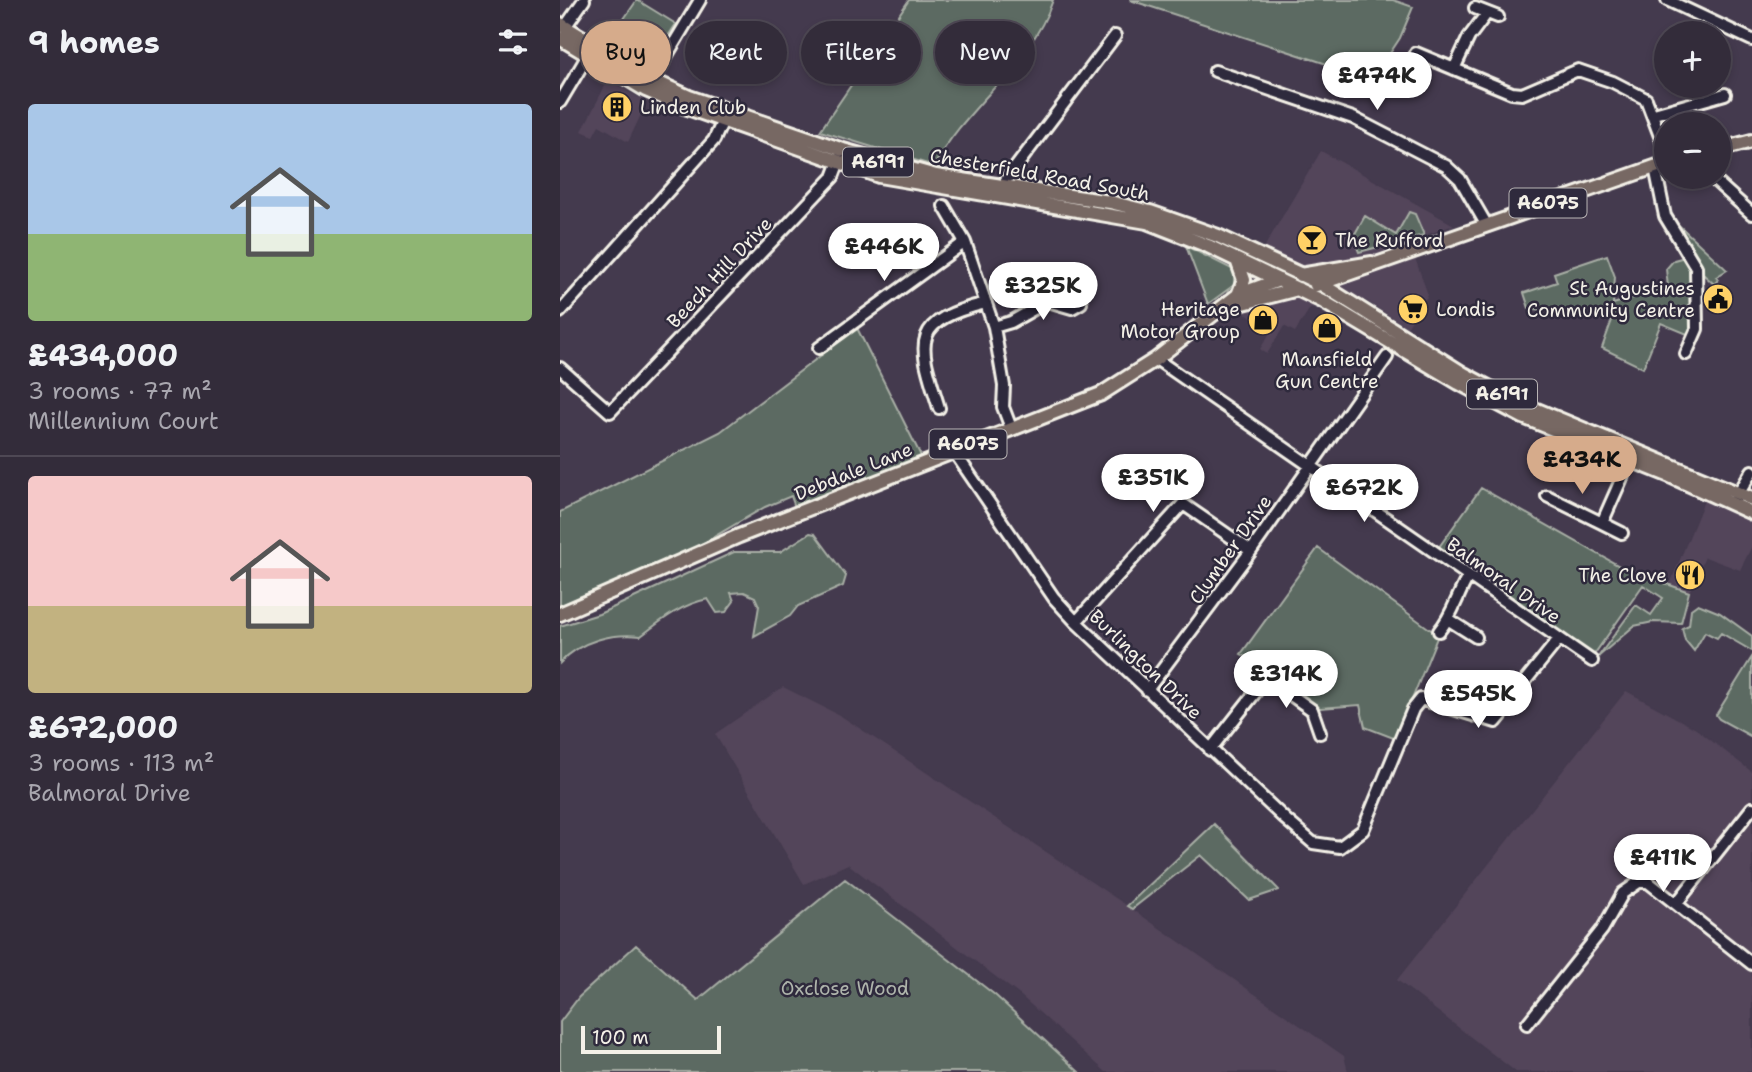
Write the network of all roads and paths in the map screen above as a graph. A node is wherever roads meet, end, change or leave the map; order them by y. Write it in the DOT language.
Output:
graph roads {
  1 [pos="584,0"];
  2 [pos="700,0"];
  3 [pos="1667,0"];
  4 [pos="1688,4"];
  5 [pos="1475,8"];
  6 [pos="562,30"];
  7 [pos="1115,36"];
  8 [pos="1752,40"];
  9 [pos="581,43"];
  10 [pos="1416,53"];
  11 [pos="581,68"];
  12 [pos="1454,69"];
  13 [pos="1215,71"];
  14 [pos="649,85"];
  15 [pos="1711,98"];
  16 [pos="560,102"];
  17 [pos="1661,112"];
  18 [pos="1654,114"];
  19 [pos="725,117"];
  20 [pos="1752,141"];
  21 [pos="1731,147"];
  22 [pos="843,150"];
  23 [pos="838,164"];
  24 [pos="1654,167"];
  25 [pos="1662,189"];
  26 [pos="1724,189"];
  27 [pos="1004,193"];
  28 [pos="944,206"];
  29 [pos="1752,214"];
  30 [pos="1486,224"];
  31 [pos="965,242"];
  32 [pos="1237,260"];
  33 [pos="1372,263"];
  34 [pos="1358,271"];
  35 [pos="1301,274"];
  36 [pos="1278,280"];
  37 [pos="1321,284"];
  38 [pos="1299,289"];
  39 [pos="1238,295"];
  40 [pos="986,303"];
  41 [pos="1082,303"];
  42 [pos="1224,308"];
  43 [pos="1358,308"];
  44 [pos="560,312"];
  45 [pos="993,327"];
  46 [pos="819,348"];
  47 [pos="1686,354"];
  48 [pos="1387,357"];
  49 [pos="1156,359"];
  50 [pos="560,368"];
  51 [pos="939,408"];
  52 [pos="1011,428"];
  53 [pos="953,450"];
  54 [pos="1632,456"];
  55 [pos="1310,467"];
  56 [pos="1752,471"];
  57 [pos="1547,496"];
  58 [pos="1742,498"];
  59 [pos="1752,513"];
  60 [pos="1602,523"];
  61 [pos="1622,533"];
  62 [pos="1251,551"];
  63 [pos="1468,577"];
  64 [pos="560,614"];
  65 [pos="1449,620"];
  66 [pos="1076,622"];
  67 [pos="1439,631"];
  68 [pos="1476,637"];
  69 [pos="1559,639"];
  70 [pos="1592,661"];
  71 [pos="1147,690"];
  72 [pos="1517,691"];
  73 [pos="1505,711"];
  74 [pos="1320,733"];
  75 [pos="1210,750"];
  76 [pos="1752,808"];
  77 [pos="1676,904"];
  78 [pos="1752,964"];
  79 [pos="1527,1024"];
  1 -- 6 [label="street"];
  2 -- 14 [label="street"];
  3 -- 4 [label="street"];
  4 -- 8 [label="street"];
  5 -- 12 [label="street"];
  6 -- 9 [label="main road, Chesterfield Road South / A6191"];
  7 -- 27 [label="street"];
  10 -- 12 [label="street"];
  11 -- 16 [label="street"];
  12 -- 18 [label="street"];
  13 -- 30 [label="street"];
  14 -- 19 [label="main road, Chesterfield Road South / A6191"];
  15 -- 17 [label="street"];
  19 -- 22 [label="main road, Chesterfield Road South / A6191"];
  19 -- 23 [label="main road, Chesterfield Road South / A6191"];
  19 -- 44 [label="street"];
  20 -- 21 [label="main road"];
  22 -- 23 [label="street, Beech Hill Drive"];
  22 -- 27 [label="main road, Chesterfield Road South / A6191"];
  23 -- 27 [label="main road, Chesterfield Road South / A6191"];
  23 -- 50 [label="street, Beech Hill Drive"];
  24 -- 30 [label="main road, A6075"];
  25 -- 47 [label="street"];
  26 -- 29 [label="street"];
  27 -- 32 [label="main road, Chesterfield Road South / A6191"];
  27 -- 35 [label="main road, Chesterfield Road South / A6191"];
  28 -- 31 [label="street"];
  30 -- 33 [label="main road, A6075"];
  31 -- 40 [label="street"];
  31 -- 46 [label="street"];
  32 -- 36 [label="main road, Chesterfield Road South / A6191"];
  32 -- 39 [label="main road"];
  33 -- 34 [label="main road, A6075"];
  33 -- 35 [label="main road, A6075"];
  34 -- 37 [label="main road, A6075"];
  34 -- 43 [label="main road"];
  35 -- 36 [label="main road, A6075"];
  35 -- 37 [label="main road, Chesterfield Road South / A6191"];
  36 -- 38 [label="main road, Chesterfield Road South / A6191"];
  36 -- 39 [label="main road, Debdale Lane / A6075"];
  37 -- 38 [label="main road, A6075"];
  37 -- 43 [label="main road, A6191"];
  38 -- 42 [label="main road, Debdale Lane / A6075"];
  38 -- 54 [label="main road, A6191"];
  39 -- 42 [label="main road, Debdale Lane / A6075"];
  40 -- 45 [label="street"];
  40 -- 51 [label="street"];
  41 -- 45 [label="street"];
  42 -- 49 [label="main road, Debdale Lane / A6075"];
  43 -- 54 [label="main road, A6191"];
  45 -- 52 [label="street"];
  48 -- 55 [label="street, Clumber Drive"];
  49 -- 52 [label="main road, Debdale Lane / A6075"];
  49 -- 55 [label="street, Balmoral Drive"];
  52 -- 53 [label="main road, Debdale Lane / A6075"];
  53 -- 64 [label="main road, Debdale Lane / A6075"];
  53 -- 66 [label="street, Burlington Drive"];
  54 -- 58 [label="main road, A6191"];
  54 -- 60 [label="street"];
  55 -- 62 [label="street, Clumber Drive"];
  55 -- 63 [label="street, Balmoral Drive"];
  56 -- 58 [label="street"];
  57 -- 60 [label="street"];
  58 -- 59 [label="main road, A6191"];
  60 -- 61 [label="street"];
  62 -- 66 [label="street"];
  62 -- 71 [label="street, Clumber Drive"];
  63 -- 65 [label="street"];
  63 -- 69 [label="street, Balmoral Drive"];
  65 -- 67 [label="street"];
  65 -- 68 [label="street"];
  66 -- 71 [label="street, Burlington Drive"];
  69 -- 70 [label="street, Balmoral Drive"];
  69 -- 72 [label="street"];
  71 -- 75 [label="street, Burlington Drive"];
  73 -- 75 [label="street, Burlington Drive"];
  74 -- 75 [label="street"];
  76 -- 77 [label="street"];
  77 -- 78 [label="street"];
  77 -- 79 [label="street"];
}
